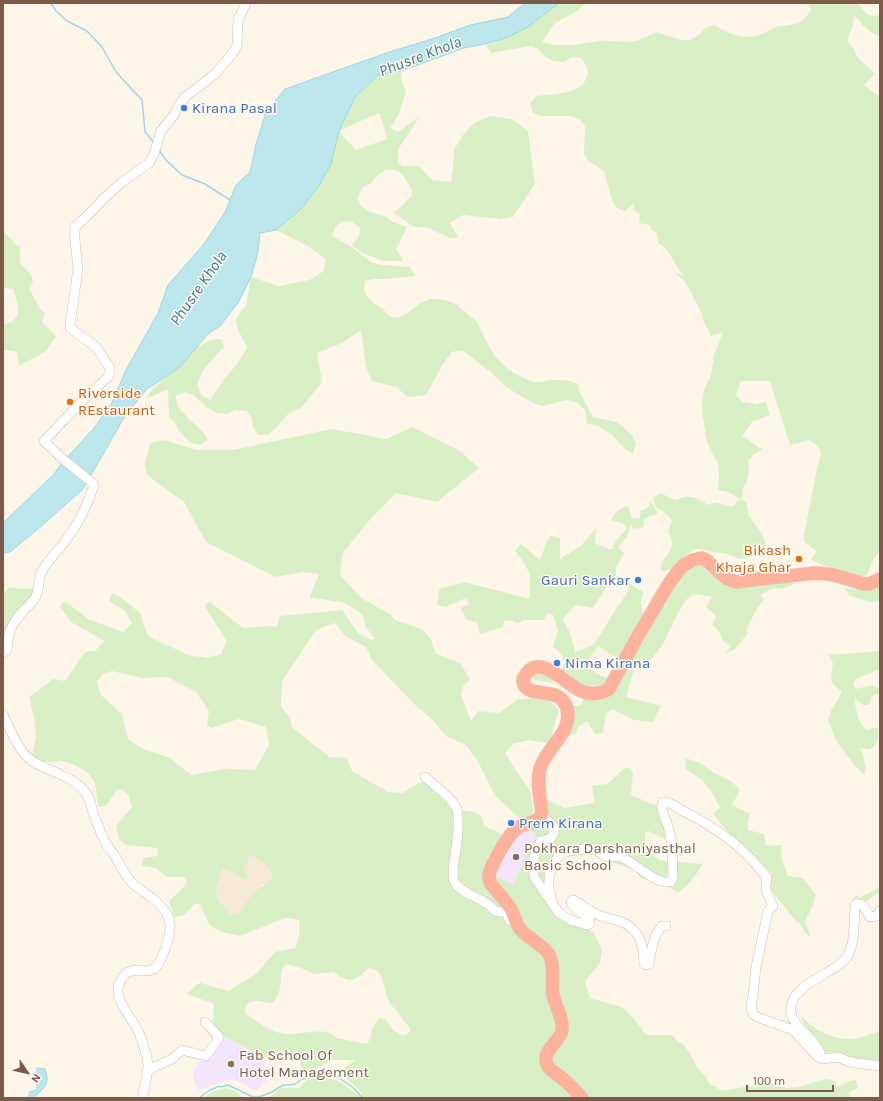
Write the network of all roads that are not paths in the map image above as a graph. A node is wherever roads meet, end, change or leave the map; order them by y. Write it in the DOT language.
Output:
graph roads {
  1 [pos="246,3"];
  2 [pos="880,579"];
  3 [pos="3,653"];
  4 [pos="3,715"];
  5 [pos="425,777"];
  6 [pos="542,814"];
  7 [pos="552,903"];
  8 [pos="880,911"];
  9 [pos="518,926"];
  10 [pos="666,926"];
  11 [pos="205,1022"];
  12 [pos="822,1058"];
  13 [pos="880,1066"];
  14 [pos="147,1072"];
  15 [pos="143,1098"];
  16 [pos="582,1098"];
  1 -- 3 [label="street"];
  2 -- 6 [label="highway"];
  4 -- 14 [label="street"];
  5 -- 9 [label="street"];
  6 -- 7 [label="street"];
  6 -- 9 [label="highway"];
  7 -- 10 [label="street"];
  7 -- 12 [label="street"];
  8 -- 12 [label="street"];
  9 -- 16 [label="highway"];
  11 -- 14 [label="street"];
  12 -- 13 [label="street"];
  14 -- 15 [label="street"];
}
